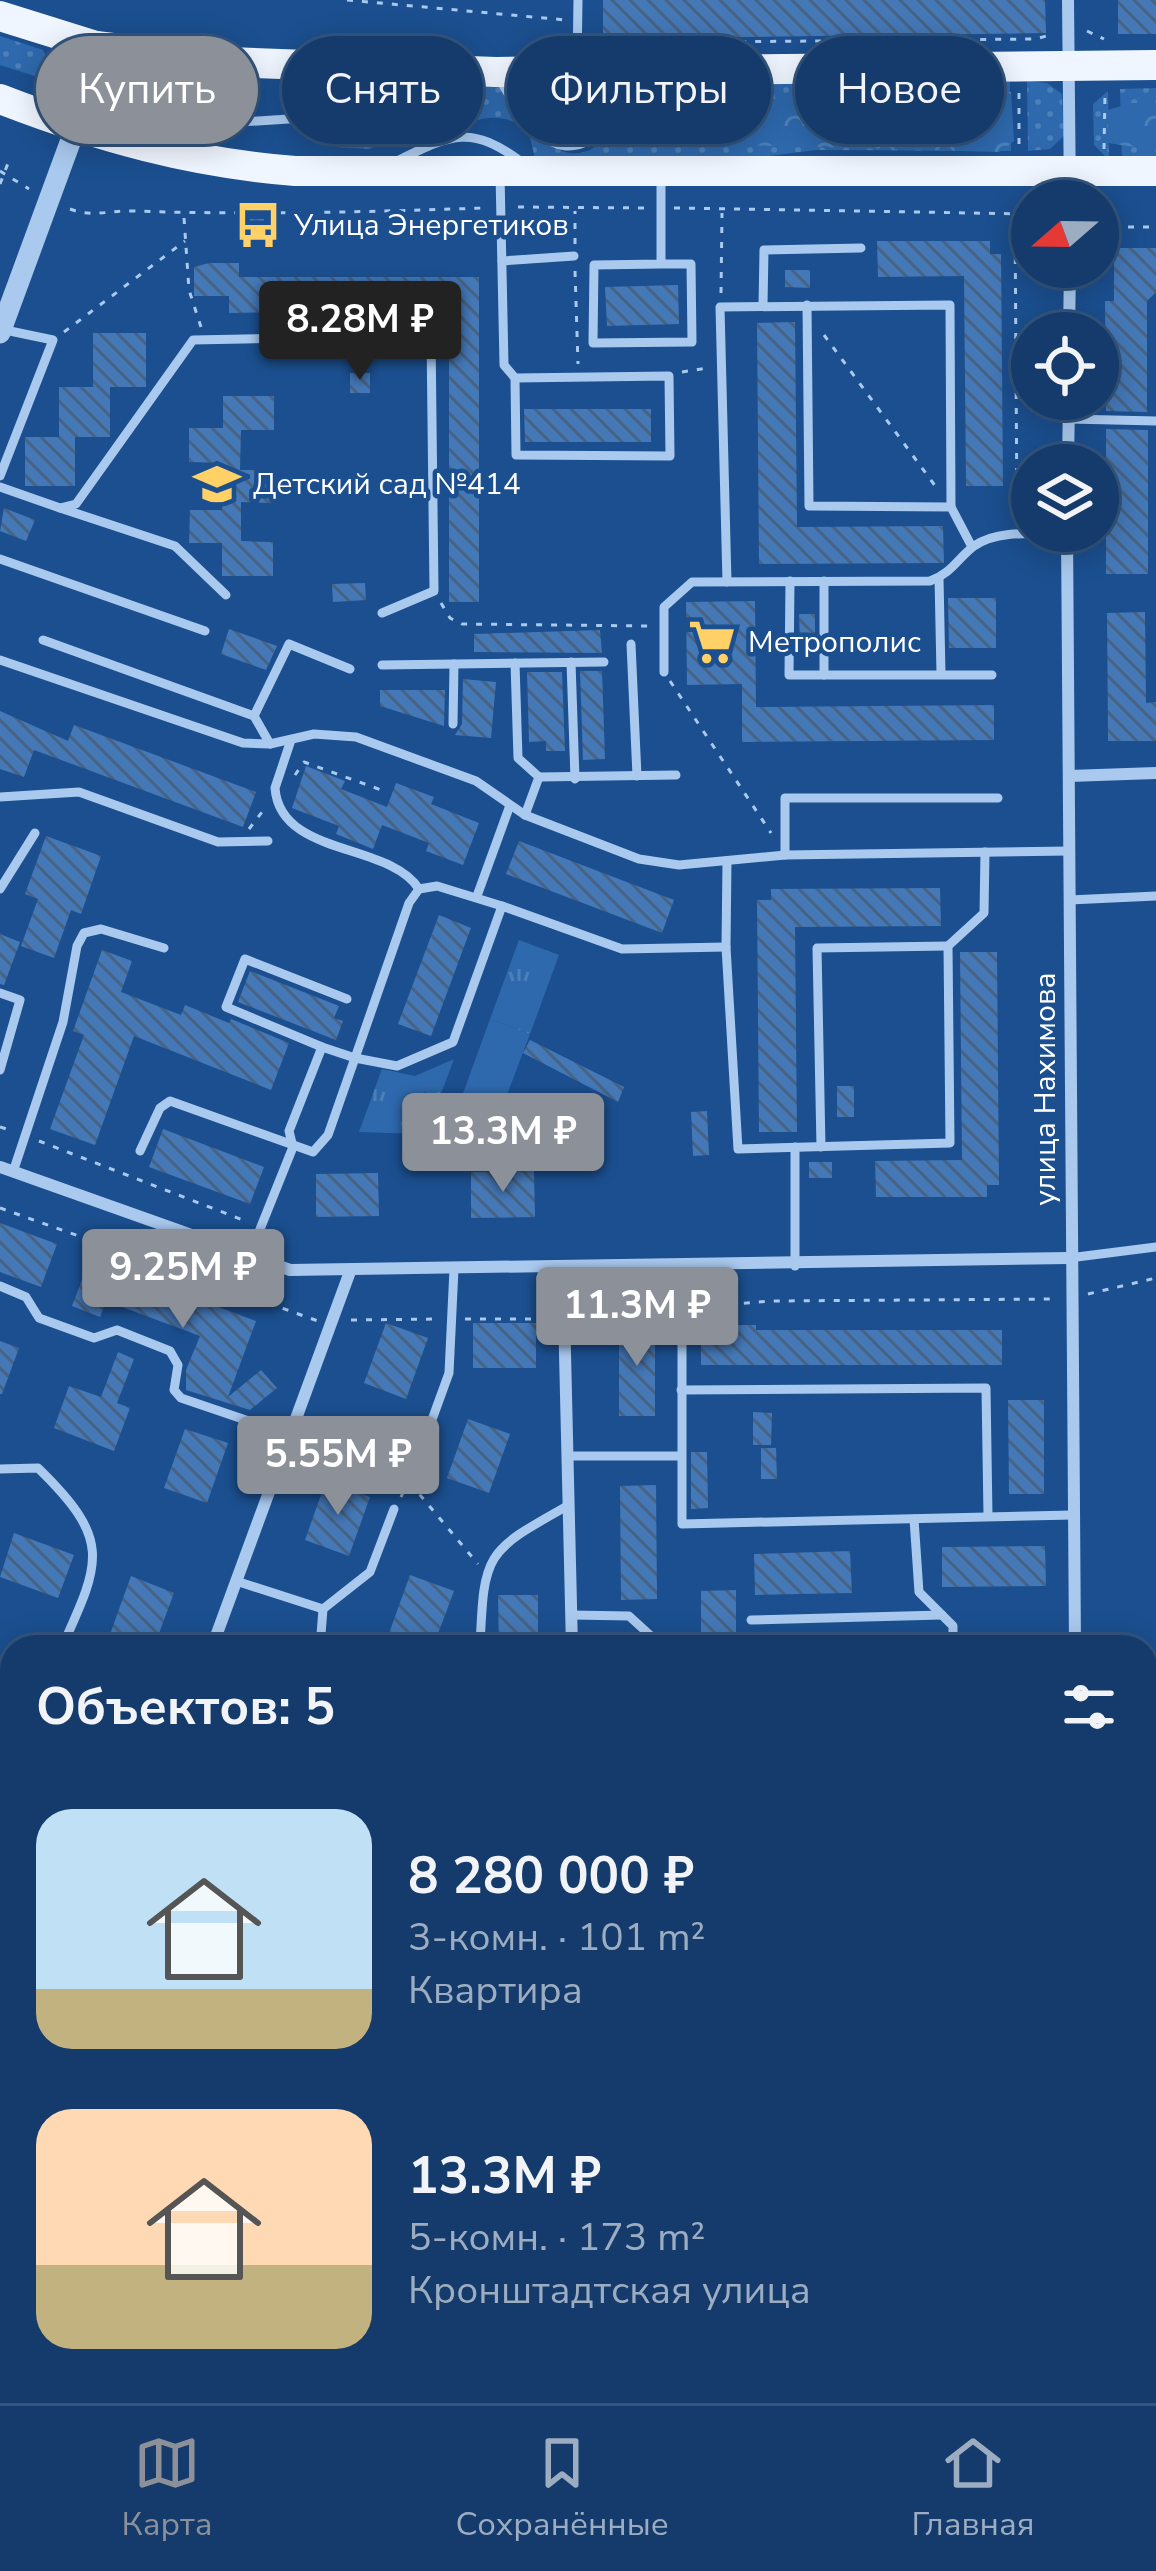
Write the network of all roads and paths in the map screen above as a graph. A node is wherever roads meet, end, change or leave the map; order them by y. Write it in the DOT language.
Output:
graph roads {
  1 [pos="347,0"];
  2 [pos="578,0"];
  3 [pos="1067,0"];
  4 [pos="0,16"];
  5 [pos="578,21"];
  6 [pos="1068,30"];
  7 [pos="64,36"];
  8 [pos="578,36"];
  9 [pos="1106,42"];
  10 [pos="1156,64"];
  11 [pos="1068,67"];
  12 [pos="771,69"];
  13 [pos="483,72"];
  14 [pos="496,72"];
  15 [pos="507,72"];
  16 [pos="1018,82"];
  17 [pos="507,90"];
  18 [pos="1105,91"];
  19 [pos="0,99"];
  20 [pos="36,113"];
  21 [pos="69,144"];
  22 [pos="127,144"];
  23 [pos="556,144"];
  24 [pos="586,144"];
  25 [pos="1019,152"];
  26 [pos="1104,157"];
  27 [pos="10,158"];
  28 [pos="500,169"];
  29 [pos="382,170"];
  30 [pos="532,170"];
  31 [pos="661,170"];
  32 [pos="1156,171"];
  33 [pos="1069,180"];
  34 [pos="1104,180"];
  35 [pos="0,184"];
  36 [pos="1011,184"];
  37 [pos="574,208"];
  38 [pos="722,209"];
  39 [pos="183,215"];
  40 [pos="1119,227"];
  41 [pos="1156,227"];
  42 [pos="185,241"];
  43 [pos="861,248"];
  44 [pos="574,256"];
  45 [pos="502,261"];
  46 [pos="661,264"];
  47 [pos="1015,288"];
  48 [pos="763,305"];
  49 [pos="807,305"];
  50 [pos="720,307"];
  51 [pos="0,330"];
  52 [pos="53,340"];
  53 [pos="205,340"];
  54 [pos="722,367"];
  55 [pos="669,376"];
  56 [pos="579,377"];
  57 [pos="515,378"];
  58 [pos="1119,420"];
  59 [pos="1156,421"];
  60 [pos="1016,444"];
  61 [pos="0,476"];
  62 [pos="0,487"];
  63 [pos="952,507"];
  64 [pos="60,508"];
  65 [pos="1011,536"];
  66 [pos="972,547"];
  67 [pos="1067,552"];
  68 [pos="0,559"];
  69 [pos="939,578"];
  70 [pos="790,581"];
  71 [pos="824,581"];
  72 [pos="728,582"];
  73 [pos="434,591"];
  74 [pos="226,595"];
  75 [pos="382,613"];
  76 [pos="663,626"];
  77 [pos="205,631"];
  78 [pos="43,640"];
  79 [pos="631,644"];
  80 [pos="0,660"];
  81 [pos="572,662"];
  82 [pos="604,662"];
  83 [pos="514,663"];
  84 [pos="454,664"];
  85 [pos="382,665"];
  86 [pos="350,669"];
  87 [pos="664,673"];
  88 [pos="941,674"];
  89 [pos="824,675"];
  90 [pos="992,675"];
  91 [pos="254,716"];
  92 [pos="453,724"];
  93 [pos="291,740"];
  94 [pos="269,744"];
  95 [pos="1156,772"];
  96 [pos="676,775"];
  97 [pos="637,776"];
  98 [pos="1069,776"];
  99 [pos="539,777"];
  100 [pos="575,779"];
  101 [pos="384,790"];
  102 [pos="0,797"];
  103 [pos="275,798"];
  104 [pos="998,798"];
  105 [pos="509,808"];
  106 [pos="524,815"];
  107 [pos="35,833"];
  108 [pos="240,840"];
  109 [pos="268,841"];
  110 [pos="1069,851"];
  111 [pos="985,852"];
  112 [pos="785,855"];
  113 [pos="727,861"];
  114 [pos="0,889"];
  115 [pos="419,889"];
  116 [pos="477,896"];
  117 [pos="1156,896"];
  118 [pos="1069,900"];
  119 [pos="502,906"];
  120 [pos="948,946"];
  121 [pos="726,947"];
  122 [pos="164,948"];
  123 [pos="0,993"];
  124 [pos="347,999"];
  125 [pos="322,1047"];
  126 [pos="1,1053"];
  127 [pos="355,1058"];
  128 [pos="0,1070"];
  129 [pos="0,1127"];
  130 [pos="25,1135"];
  131 [pos="293,1147"];
  132 [pos="795,1147"];
  133 [pos="820,1147"];
  134 [pos="140,1151"];
  135 [pos="6,1170"];
  136 [pos="0,1208"];
  137 [pos="261,1226"];
  138 [pos="1156,1246"];
  139 [pos="1070,1258"];
  140 [pos="248,1259"];
  141 [pos="795,1266"];
  142 [pos="682,1267"];
  143 [pos="351,1269"];
  144 [pos="454,1269"];
  145 [pos="563,1269"];
  146 [pos="1156,1278"];
  147 [pos="0,1286"];
  148 [pos="1070,1299"];
  149 [pos="452,1319"];
  150 [pos="571,1319"];
  151 [pos="331,1324"];
  152 [pos="681,1390"];
  153 [pos="290,1435"];
  154 [pos="421,1450"];
  155 [pos="568,1456"];
  156 [pos="680,1456"];
  157 [pos="0,1469"];
  158 [pos="410,1483"];
  159 [pos="569,1505"];
  160 [pos="394,1509"];
  161 [pos="1073,1515"];
  162 [pos="988,1516"];
  163 [pos="914,1519"];
  164 [pos="483,1571"];
  165 [pos="236,1581"];
  166 [pos="323,1609"];
  167 [pos="942,1615"];
  168 [pos="572,1616"];
  169 [pos="751,1620"];
  170 [pos="67,1635"];
  171 [pos="216,1635"];
  172 [pos="321,1635"];
  173 [pos="480,1635"];
  174 [pos="572,1635"];
  175 [pos="650,1635"];
  176 [pos="952,1635"];
  177 [pos="1075,1635"];
  1 -- 5 [label="path"];
  2 -- 5 [label="lane"];
  3 -- 6 [label="street"];
  4 -- 7 [label="main road"];
  5 -- 6 [label="path"];
  5 -- 8 [label="lane"];
  6 -- 9 [label="path"];
  6 -- 11 [label="street"];
  10 -- 11 [label="main road"];
  11 -- 12 [label="main road"];
  11 -- 33 [label="street"];
  13 -- 14 [label="main road"];
  14 -- 15 [label="main road"];
  14 -- 17 [label="lane"];
  16 -- 25 [label="path"];
  18 -- 26 [label="path"];
  19 -- 20 [label="main road"];
  21 -- 51 [label="street"];
  22 -- 29 [label="main road"];
  23 -- 24 [label="lane"];
  27 -- 35 [label="path"];
  28 -- 29 [label="main road"];
  28 -- 30 [label="main road"];
  28 -- 45 [label="lane"];
  29 -- 30 [label="lane"];
  30 -- 31 [label="main road"];
  31 -- 36 [label="main road"];
  31 -- 46 [label="lane"];
  32 -- 34 [label="main road"];
  37 -- 44 [label="path"];
  38 -- 50 [label="path"];
  39 -- 42 [label="path"];
  40 -- 41 [label="path"];
  42 -- 52 [label="path"];
  42 -- 53 [label="path"];
  43 -- 48 [label="lane"];
  44 -- 45 [label="lane"];
  44 -- 56 [label="path"];
  45 -- 57 [label="lane"];
  46 -- 46 [label="lane"];
  47 -- 60 [label="path"];
  48 -- 49 [label="lane"];
  48 -- 50 [label="lane"];
  49 -- 63 [label="path"];
  49 -- 63 [label="lane"];
  49 -- 63 [label="lane"];
  50 -- 54 [label="lane"];
  51 -- 52 [label="lane"];
  52 -- 61 [label="lane"];
  53 -- 64 [label="lane"];
  53 -- 73 [label="lane"];
  54 -- 55 [label="path"];
  54 -- 72 [label="lane"];
  55 -- 56 [label="lane"];
  55 -- 57 [label="lane"];
  56 -- 57 [label="lane"];
  58 -- 59 [label="lane"];
  62 -- 64 [label="lane"];
  63 -- 66 [label="lane"];
  64 -- 74 [label="lane"];
  65 -- 66 [label="lane"];
  66 -- 69 [label="lane"];
  67 -- 98 [label="street, улица Нахимова"];
  68 -- 77 [label="lane"];
  69 -- 71 [label="lane"];
  69 -- 88 [label="lane"];
  70 -- 71 [label="lane"];
  70 -- 72 [label="lane"];
  70 -- 89 [label="lane"];
  71 -- 89 [label="lane"];
  72 -- 76 [label="lane"];
  73 -- 75 [label="lane"];
  73 -- 76 [label="path"];
  76 -- 87 [label="lane"];
  78 -- 91 [label="lane"];
  79 -- 97 [label="lane"];
  80 -- 94 [label="lane"];
  81 -- 82 [label="lane"];
  81 -- 83 [label="lane"];
  81 -- 100 [label="lane"];
  83 -- 84 [label="lane"];
  83 -- 99 [label="lane"];
  84 -- 85 [label="lane"];
  84 -- 92 [label="lane"];
  86 -- 91 [label="lane"];
  87 -- 112 [label="path"];
  88 -- 89 [label="lane"];
  88 -- 90 [label="lane"];
  91 -- 94 [label="lane"];
  93 -- 94 [label="lane"];
  93 -- 103 [label="lane"];
  93 -- 105 [label="lane"];
  95 -- 98 [label="street"];
  96 -- 97 [label="lane"];
  97 -- 100 [label="lane"];
  98 -- 110 [label="street, улица Нахимова"];
  99 -- 100 [label="lane"];
  99 -- 106 [label="lane"];
  101 -- 103 [label="path"];
  102 -- 108 [label="lane"];
  103 -- 108 [label="path"];
  103 -- 115 [label="lane"];
  104 -- 112 [label="lane"];
  105 -- 106 [label="lane"];
  105 -- 116 [label="lane"];
  106 -- 113 [label="lane"];
  107 -- 114 [label="lane"];
  108 -- 109 [label="lane"];
  110 -- 111 [label="lane"];
  110 -- 118 [label="street, улица Нахимова"];
  111 -- 112 [label="lane"];
  111 -- 120 [label="lane"];
  112 -- 113 [label="lane"];
  113 -- 121 [label="lane"];
  115 -- 116 [label="lane"];
  115 -- 127 [label="lane"];
  116 -- 119 [label="lane"];
  117 -- 118 [label="lane"];
  118 -- 139 [label="street, улица Нахимова"];
  119 -- 121 [label="lane"];
  119 -- 127 [label="lane"];
  120 -- 133 [label="lane"];
  120 -- 133 [label="lane"];
  121 -- 132 [label="lane"];
  122 -- 130 [label="lane"];
  123 -- 126 [label="lane"];
  124 -- 125 [label="lane"];
  125 -- 127 [label="lane"];
  125 -- 131 [label="lane"];
  126 -- 128 [label="lane"];
  127 -- 131 [label="lane"];
  129 -- 130 [label="path"];
  130 -- 135 [label="lane"];
  130 -- 137 [label="path"];
  131 -- 134 [label="lane"];
  131 -- 137 [label="lane"];
  132 -- 133 [label="lane"];
  132 -- 141 [label="lane"];
  135 -- 140 [label="street"];
  136 -- 151 [label="path"];
  137 -- 140 [label="lane"];
  138 -- 139 [label="lane"];
  139 -- 141 [label="street"];
  139 -- 148 [label="street, улица Нахимова"];
  140 -- 143 [label="street"];
  141 -- 142 [label="street"];
  142 -- 145 [label="street"];
  142 -- 152 [label="lane"];
  143 -- 144 [label="street"];
  143 -- 151 [label="street"];
  144 -- 145 [label="street"];
  144 -- 149 [label="lane"];
  145 -- 150 [label="street"];
  146 -- 148 [label="path"];
  147 -- 153 [label="lane"];
  148 -- 161 [label="street, улица Нахимова"];
  149 -- 150 [label="path"];
  149 -- 151 [label="path"];
  149 -- 154 [label="lane"];
  150 -- 155 [label="street"];
  151 -- 153 [label="street"];
  152 -- 156 [label="lane"];
  152 -- 162 [label="lane"];
  153 -- 165 [label="street"];
  154 -- 158 [label="path"];
  155 -- 156 [label="lane"];
  155 -- 159 [label="street"];
  156 -- 163 [label="lane"];
  157 -- 170 [label="lane"];
  158 -- 160 [label="path"];
  158 -- 164 [label="path"];
  159 -- 164 [label="lane"];
  159 -- 168 [label="street"];
  160 -- 166 [label="lane"];
  161 -- 162 [label="lane"];
  161 -- 177 [label="street, улица Нахимова"];
  162 -- 163 [label="lane"];
  163 -- 167 [label="lane"];
  164 -- 173 [label="lane"];
  165 -- 166 [label="lane"];
  165 -- 171 [label="street"];
  166 -- 172 [label="lane"];
  167 -- 169 [label="lane"];
  167 -- 176 [label="lane"];
  168 -- 174 [label="street"];
  168 -- 175 [label="lane"];
}
